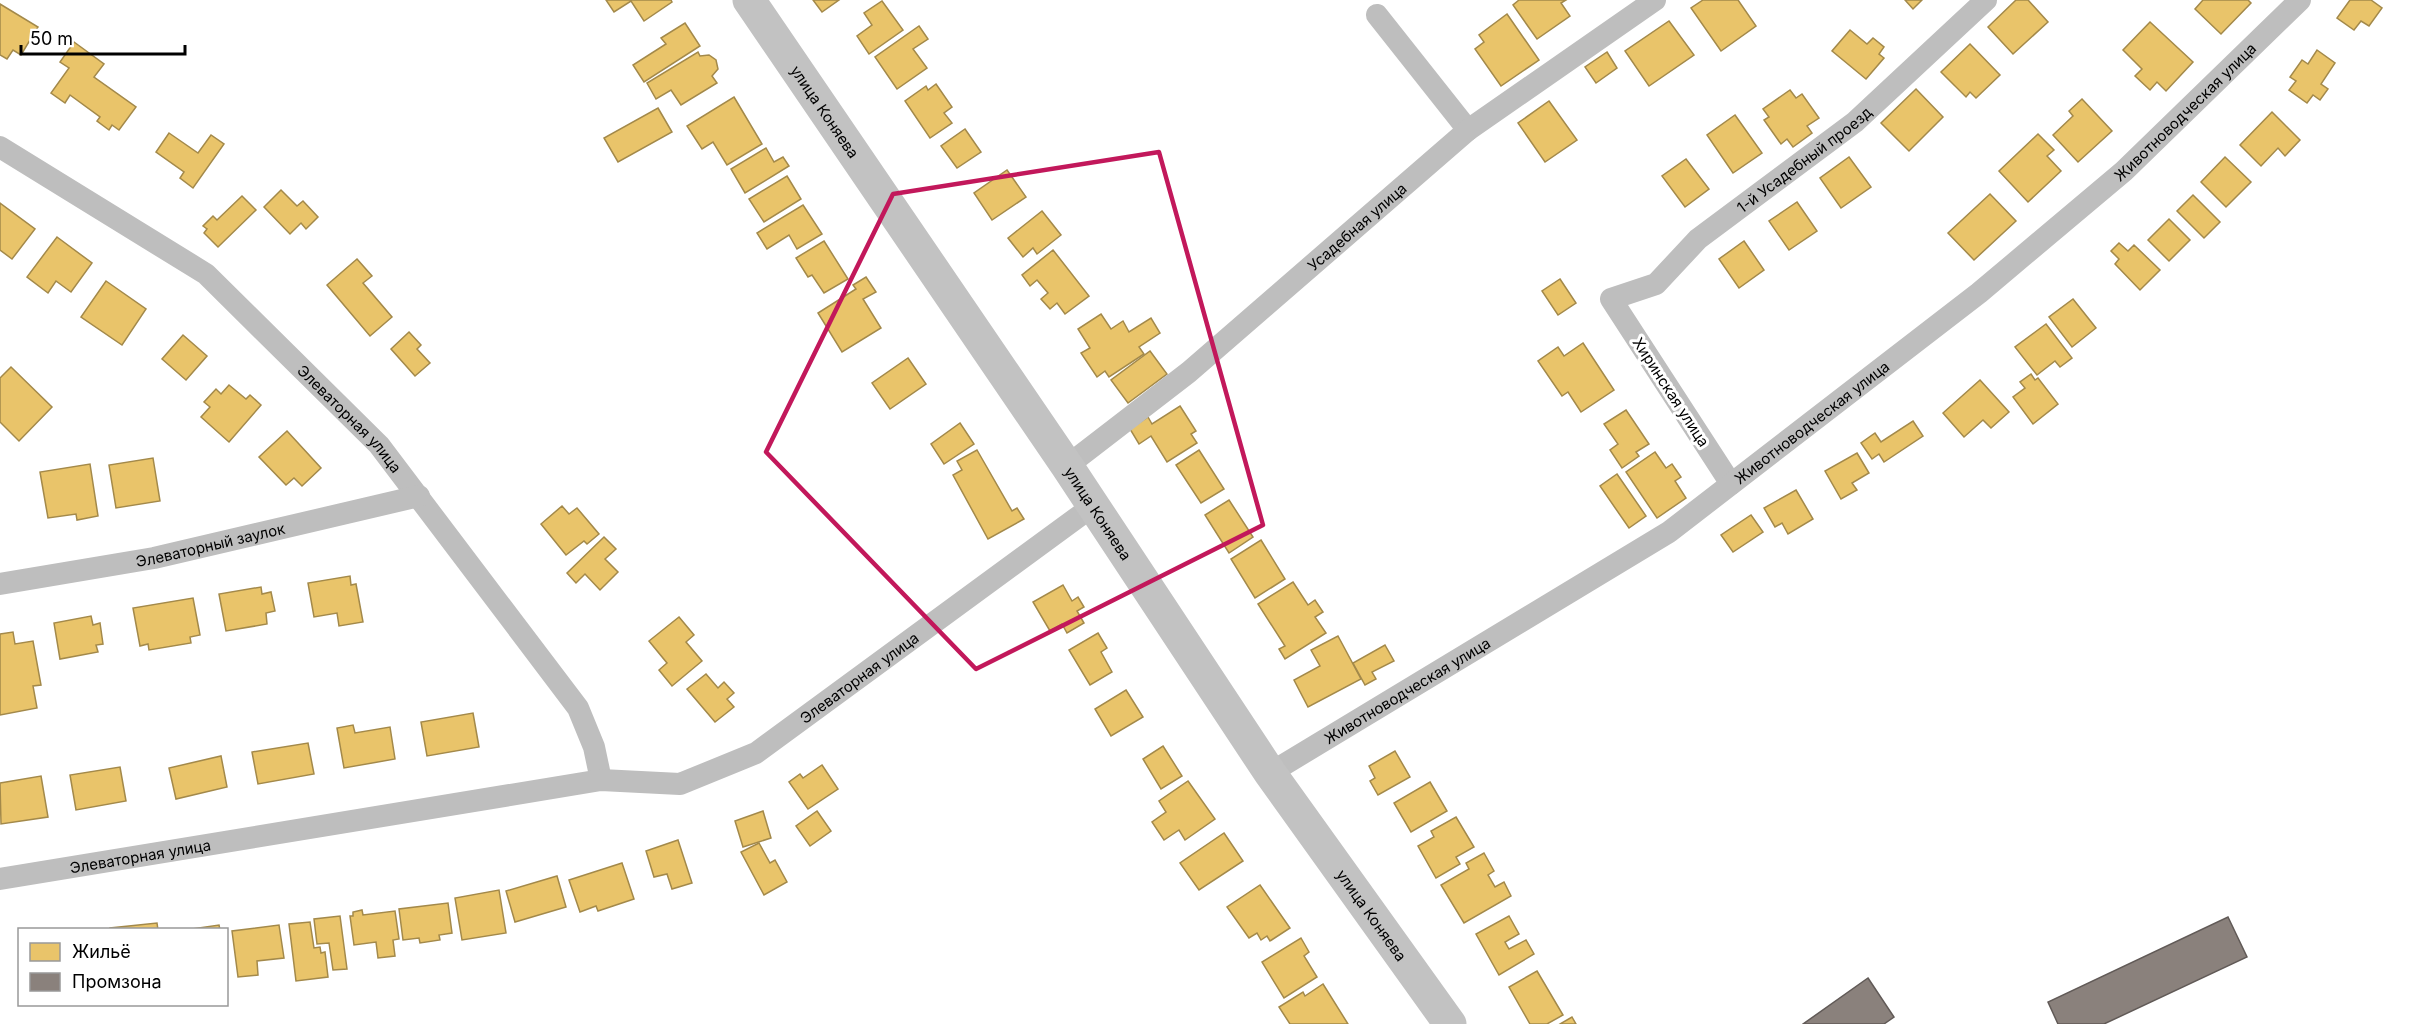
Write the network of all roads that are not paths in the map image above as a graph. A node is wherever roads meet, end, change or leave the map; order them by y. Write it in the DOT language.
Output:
graph roads {
  1 [pos="749,0"];
  2 [pos="1656,0"];
  3 [pos="1986,0"];
  4 [pos="2300,0"];
  5 [pos="1377,15"];
  6 [pos="1468,130"];
  7 [pos="0,147"];
  8 [pos="1611,299"];
  9 [pos="1067,466"];
  10 [pos="1731,484"];
  11 [pos="419,496"];
  12 [pos="1094,506"];
  13 [pos="0,584"];
  14 [pos="1270,772"];
  15 [pos="601,780"];
  16 [pos="0,879"];
  17 [pos="1450,1024"];
  1 -- 9 [label="street, улица Коняева"];
  2 -- 6 [label="street, Усадебная улица"];
  3 -- 8 [label="street, 1-й Усадебный проезд"];
  4 -- 10 [label="street, Животноводческая улица"];
  5 -- 6 [label="street"];
  6 -- 9 [label="street, Усадебная улица"];
  7 -- 11 [label="street, Элеваторная улица"];
  8 -- 10 [label="street, Хиринская улица"];
  9 -- 12 [label="street, улица Коняева"];
  10 -- 14 [label="street, Животноводческая улица"];
  11 -- 13 [label="street, Элеваторный заулок"];
  11 -- 15 [label="street, Элеваторная улица"];
  12 -- 14 [label="street, улица Коняева"];
  12 -- 15 [label="street, Элеваторная улица"];
  14 -- 17 [label="street, улица Коняева"];
  15 -- 16 [label="street, Элеваторная улица"];
}
